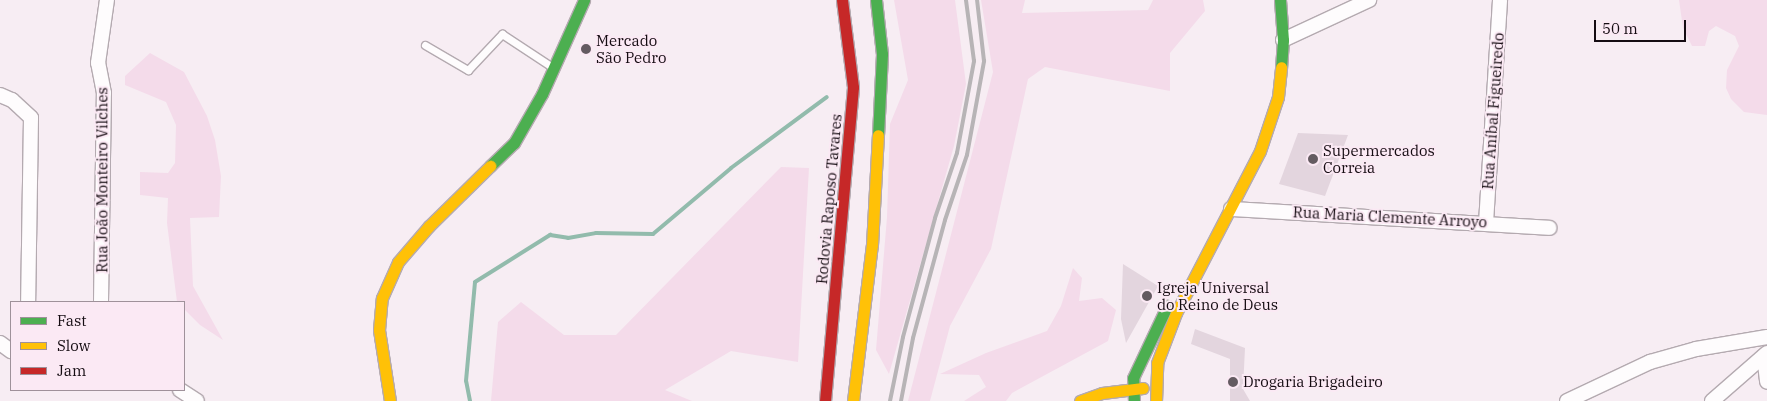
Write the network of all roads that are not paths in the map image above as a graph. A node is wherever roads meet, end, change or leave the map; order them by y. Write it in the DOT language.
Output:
graph roads {
  1 [pos="107,0"];
  2 [pos="584,0"];
  3 [pos="842,0"];
  4 [pos="876,0"];
  5 [pos="1280,0"];
  6 [pos="1369,0"];
  7 [pos="1500,0"];
  8 [pos="1283,40"];
  9 [pos="425,45"];
  10 [pos="554,69"];
  11 [pos="0,95"];
  12 [pos="1231,209"];
  13 [pos="1486,223"];
  14 [pos="1549,228"];
  15 [pos="28,301"];
  16 [pos="101,301"];
  17 [pos="1767,337"];
  18 [pos="0,343"];
  19 [pos="10,351"];
  20 [pos="1766,354"];
  21 [pos="1767,382"];
  22 [pos="1155,385"];
  23 [pos="182,391"];
  24 [pos="1132,396"];
  25 [pos="197,401"];
  26 [pos="390,401"];
  27 [pos="825,401"];
  28 [pos="853,401"];
  29 [pos="1080,401"];
  30 [pos="1156,401"];
  31 [pos="1567,401"];
  32 [pos="1712,401"];
  1 -- 16 [label="street, Rua João Monteiro Vilches"];
  2 -- 10 [label="main road"];
  3 -- 27 [label="main road, Rodovia Raposo Tavares"];
  4 -- 28 [label="main road"];
  5 -- 8 [label="main road"];
  6 -- 8 [label="street"];
  7 -- 13 [label="street, Rua Aníbal Figueiredo"];
  8 -- 12 [label="main road"];
  9 -- 10 [label="lane"];
  10 -- 26 [label="main road"];
  11 -- 15 [label="street"];
  12 -- 13 [label="street, Rua Maria Clemente Arroyo"];
  12 -- 22 [label="main road"];
  12 -- 24 [label="main road"];
  13 -- 14 [label="street, Rua Maria Clemente Arroyo"];
  17 -- 31 [label="street"];
  18 -- 19 [label="street"];
  20 -- 21 [label="street"];
  20 -- 32 [label="street"];
  22 -- 24 [label="main road"];
  22 -- 30 [label="main road"];
  23 -- 25 [label="street"];
  24 -- 29 [label="main road"];
}
